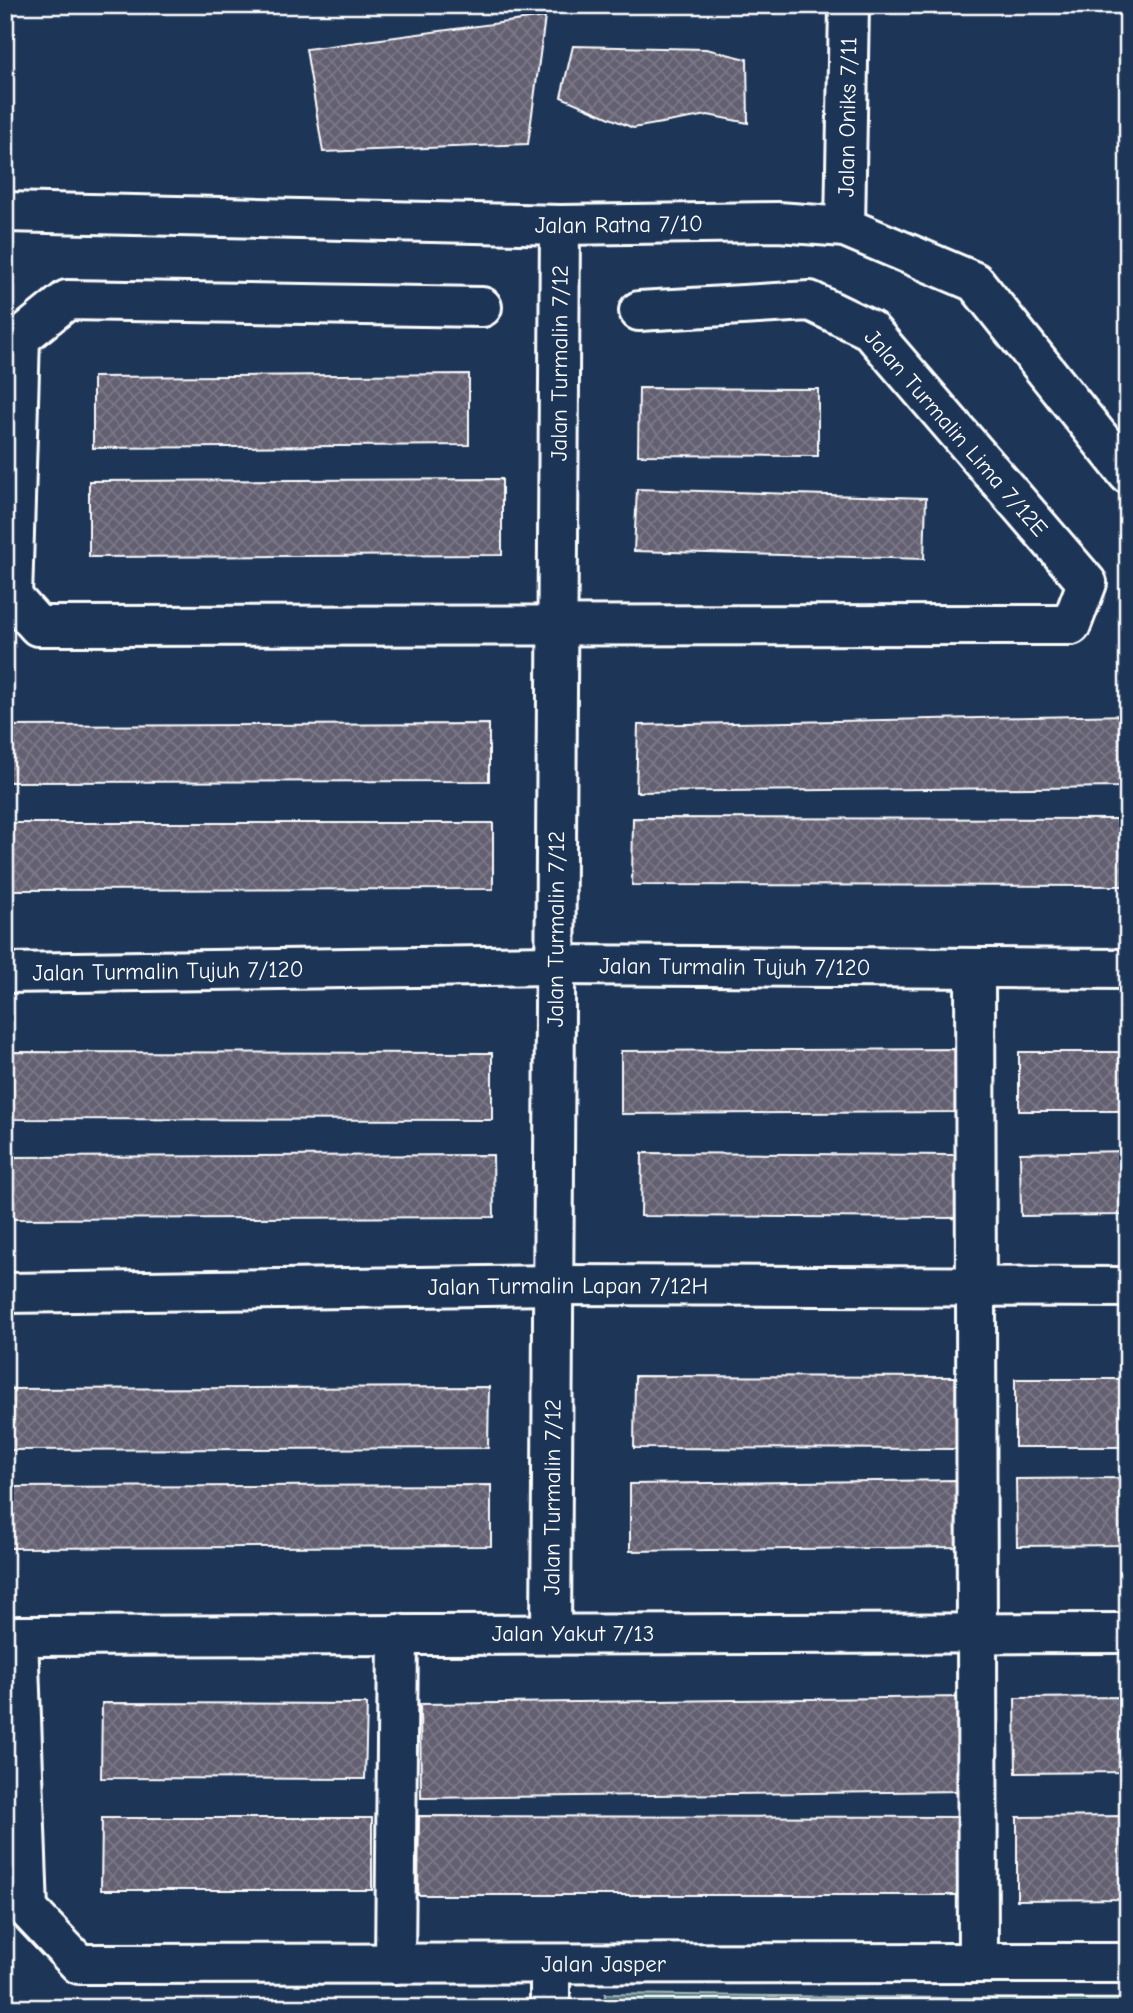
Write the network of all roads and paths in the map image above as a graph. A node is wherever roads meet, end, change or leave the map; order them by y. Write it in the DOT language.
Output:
graph roads {
  1 [pos="849,5"];
  2 [pos="5,212"];
  3 [pos="560,225"];
  4 [pos="845,227"];
  5 [pos="482,307"];
  6 [pos="639,311"];
  7 [pos="1128,474"];
  8 [pos="557,625"];
  9 [pos="555,965"];
  10 [pos="975,969"];
  11 [pos="1128,969"];
  12 [pos="5,973"];
  13 [pos="553,1285"];
  14 [pos="975,1287"];
  15 [pos="1128,1287"];
  16 [pos="6,1293"];
  17 [pos="551,1633"];
  18 [pos="978,1633"];
  19 [pos="1128,1633"];
  20 [pos="398,1634"];
  21 [pos="1128,1963"];
  22 [pos="79,1964"];
  23 [pos="396,1964"];
  24 [pos="550,1964"];
  25 [pos="978,1964"];
  26 [pos="550,2008"];
  1 -- 4 [label="street, Jalan Oniks 7/11"];
  2 -- 3 [label="street, Jalan Ratna 7/10"];
  3 -- 4 [label="street, Jalan Ratna 7/10"];
  3 -- 8 [label="street, Jalan Turmalin 7/12"];
  4 -- 7 [label="street, Jalan Ratna 7/10"];
  5 -- 8 [label="street"];
  6 -- 8 [label="street, Jalan Turmalin Lima 7/12E"];
  8 -- 9 [label="street, Jalan Turmalin 7/12"];
  9 -- 10 [label="street, Jalan Turmalin Tujuh 7/120"];
  9 -- 12 [label="street, Jalan Turmalin Tujuh 7/120"];
  9 -- 13 [label="street, Jalan Turmalin 7/12"];
  10 -- 11 [label="street, Jalan Turmalin Tujuh 7/120"];
  10 -- 14 [label="street"];
  13 -- 14 [label="street, Jalan Turmalin Lapan 7/12H"];
  13 -- 16 [label="street, Jalan Turmalin Lapan 7/12H"];
  13 -- 17 [label="street, Jalan Turmalin 7/12"];
  14 -- 15 [label="street, Jalan Turmalin Lapan 7/12H"];
  14 -- 18 [label="street"];
  17 -- 18 [label="street, Jalan Yakut 7/13"];
  17 -- 20 [label="street, Jalan Yakut 7/13"];
  18 -- 19 [label="street, Jalan Yakut 7/13"];
  18 -- 25 [label="street"];
  20 -- 22 [label="street, Jalan Yakut 7/13"];
  20 -- 23 [label="street"];
  21 -- 25 [label="street, Jalan Jasper"];
  22 -- 23 [label="street, Jalan Jasper"];
  23 -- 24 [label="street, Jalan Jasper"];
  24 -- 25 [label="street, Jalan Jasper"];
  24 -- 26 [label="street"];
}
